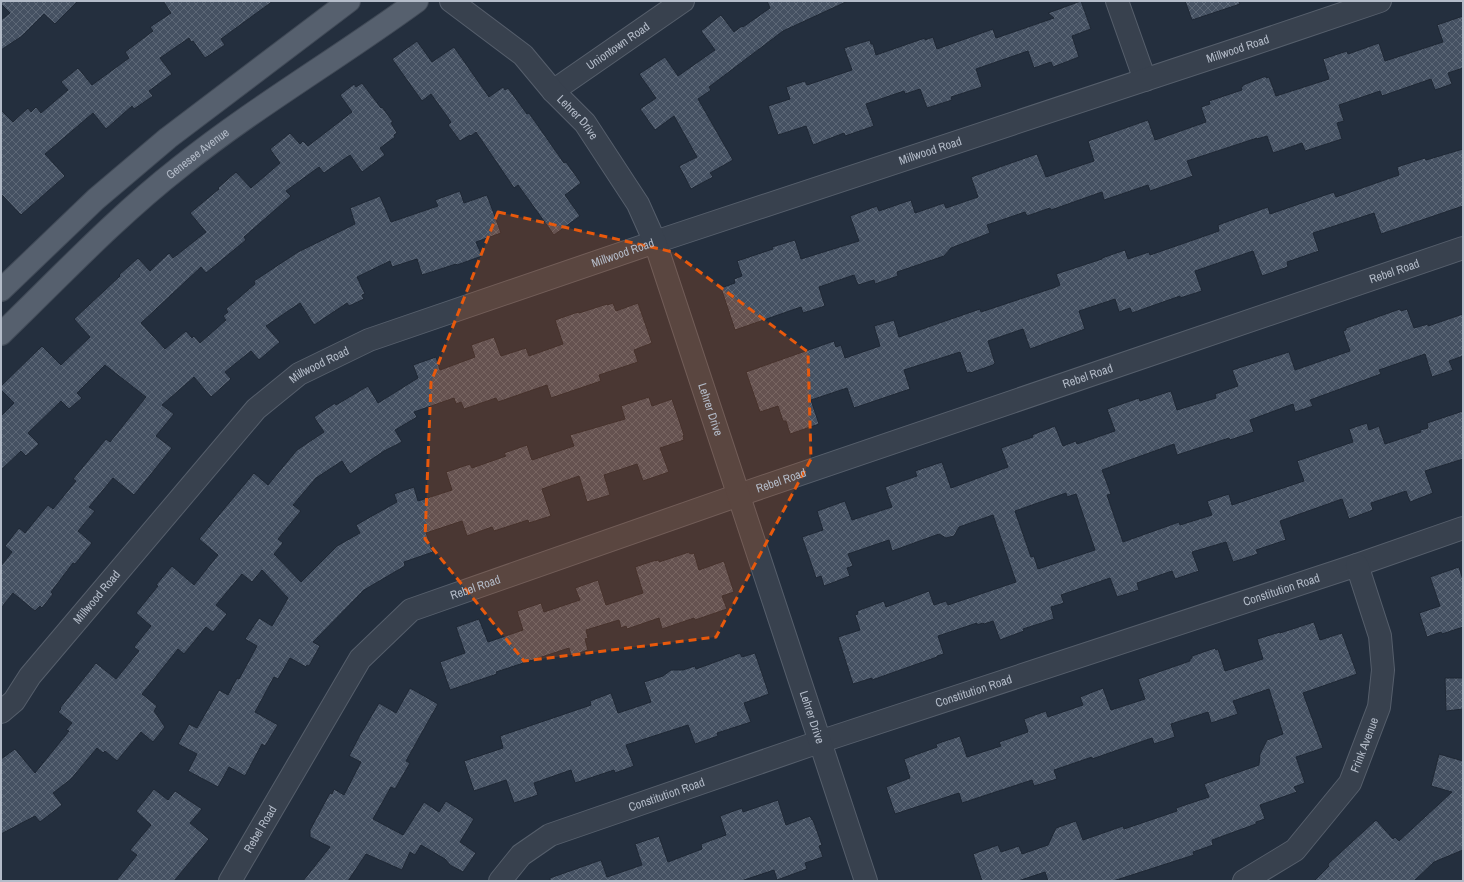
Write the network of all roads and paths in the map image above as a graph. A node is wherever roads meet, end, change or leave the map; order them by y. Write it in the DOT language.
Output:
graph roads {
  1 [pos="349,1"];
  2 [pos="417,1"];
  3 [pos="451,1"];
  4 [pos="683,1"];
  5 [pos="1118,1"];
  6 [pos="1380,1"];
  7 [pos="1145,80"];
  8 [pos="553,91"];
  9 [pos="655,242"];
  10 [pos="1463,248"];
  11 [pos="1,290"];
  12 [pos="1,334"];
  13 [pos="739,495"];
  14 [pos="1463,528"];
  15 [pos="1356,564"];
  16 [pos="1,712"];
  17 [pos="820,742"];
  18 [pos="230,881"];
  19 [pos="500,881"];
  20 [pos="866,881"];
  21 [pos="1244,881"];
  1 -- 11 [label="main road"];
  2 -- 12 [label="main road, Genesee Avenue"];
  3 -- 8 [label="street, Lehrer Drive"];
  4 -- 8 [label="street, Uniontown Road"];
  5 -- 7 [label="street"];
  6 -- 7 [label="street, Millwood Road"];
  7 -- 9 [label="street, Millwood Road"];
  8 -- 9 [label="street, Lehrer Drive"];
  9 -- 13 [label="street, Lehrer Drive"];
  9 -- 16 [label="street, Millwood Road"];
  10 -- 13 [label="street, Rebel Road"];
  13 -- 17 [label="street, Lehrer Drive"];
  13 -- 18 [label="street, Rebel Road"];
  14 -- 15 [label="street, Constitution Road"];
  15 -- 17 [label="street, Constitution Road"];
  15 -- 21 [label="street, Frink Avenue"];
  17 -- 19 [label="street, Constitution Road"];
  17 -- 20 [label="street, Lehrer Drive"];
}
